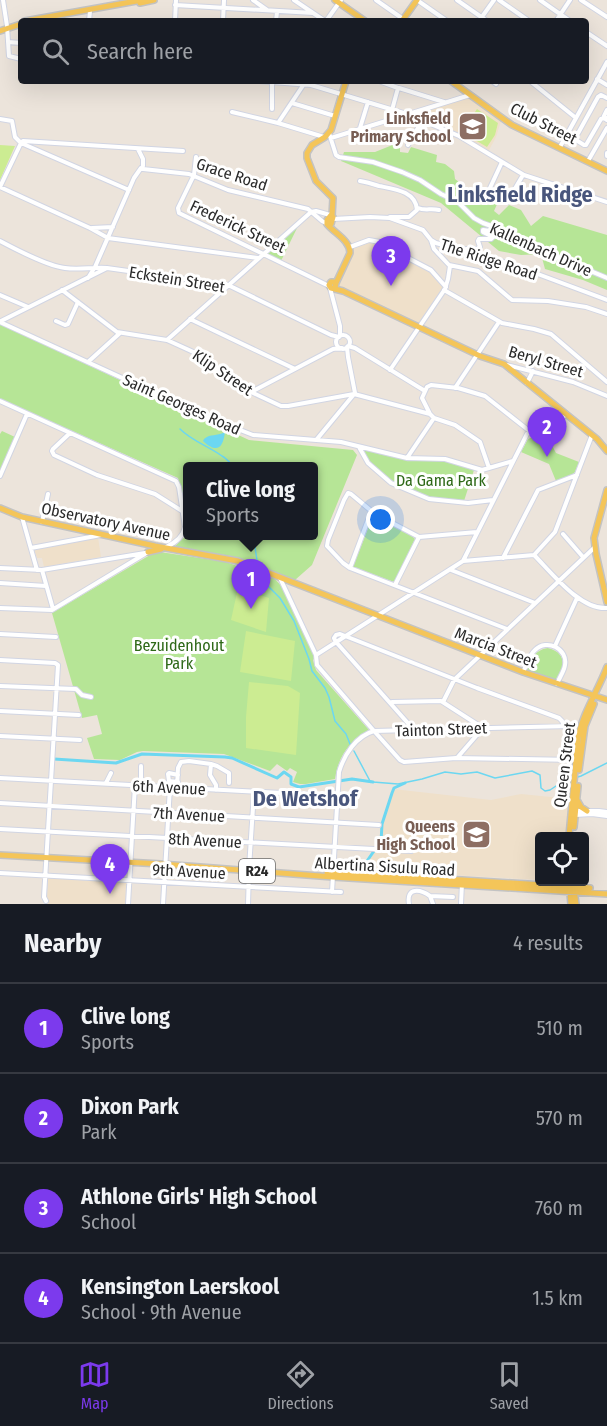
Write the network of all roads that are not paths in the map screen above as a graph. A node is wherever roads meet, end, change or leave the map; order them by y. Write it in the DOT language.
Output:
graph roads {
  1 [pos="142,0"];
  2 [pos="154,0"];
  3 [pos="224,0"];
  4 [pos="253,0"];
  5 [pos="294,0"];
  6 [pos="376,0"];
  7 [pos="417,0"];
  8 [pos="457,0"];
  9 [pos="496,0"];
  10 [pos="540,0"];
  11 [pos="570,0"];
  12 [pos="581,0"];
  13 [pos="338,1"];
  14 [pos="3,2"];
  15 [pos="176,3"];
  16 [pos="224,8"];
  17 [pos="90,11"];
  18 [pos="269,11"];
  19 [pos="277,12"];
  20 [pos="313,14"];
  21 [pos="560,14"];
  22 [pos="607,17"];
  23 [pos="44,18"];
  24 [pos="57,18"];
  25 [pos="89,18"];
  26 [pos="175,18"];
  27 [pos="223,18"];
  28 [pos="276,18"];
  29 [pos="320,18"];
  30 [pos="327,18"];
  31 [pos="361,18"];
  32 [pos="401,18"];
  33 [pos="405,18"];
  34 [pos="443,18"];
  35 [pos="480,18"];
  36 [pos="482,18"];
  37 [pos="524,18"];
  38 [pos="558,18"];
  39 [pos="566,18"];
  40 [pos="18,23"];
  41 [pos="7,27"];
  42 [pos="0,30"];
  43 [pos="589,34"];
  44 [pos="8,42"];
  45 [pos="18,43"];
  46 [pos="607,46"];
  47 [pos="18,58"];
  48 [pos="607,61"];
  49 [pos="598,78"];
  50 [pos="272,84"];
  51 [pos="304,84"];
  52 [pos="345,84"];
  53 [pos="455,84"];
  54 [pos="534,84"];
  55 [pos="607,84"];
  56 [pos="398,86"];
  57 [pos="342,94"];
  58 [pos="471,95"];
  59 [pos="607,98"];
  60 [pos="368,102"];
  61 [pos="445,102"];
  62 [pos="292,103"];
  63 [pos="272,109"];
  64 [pos="392,110"];
  65 [pos="607,110"];
  66 [pos="232,112"];
  67 [pos="406,114"];
  68 [pos="335,116"];
  69 [pos="576,118"];
  70 [pos="0,119"];
  71 [pos="607,120"];
  72 [pos="422,121"];
  73 [pos="278,123"];
  74 [pos="360,128"];
  75 [pos="607,129"];
  76 [pos="328,136"];
  77 [pos="20,141"];
  78 [pos="408,145"];
  79 [pos="560,147"];
  80 [pos="138,148"];
  81 [pos="149,149"];
  82 [pos="183,151"];
  83 [pos="196,157"];
  84 [pos="143,159"];
  85 [pos="589,161"];
  86 [pos="502,162"];
  87 [pos="142,168"];
  88 [pos="607,171"];
  89 [pos="194,175"];
  90 [pos="523,175"];
  91 [pos="360,181"];
  92 [pos="0,187"];
  93 [pos="129,190"];
  94 [pos="489,190"];
  95 [pos="507,202"];
  96 [pos="607,202"];
  97 [pos="418,208"];
  98 [pos="311,210"];
  99 [pos="439,210"];
  100 [pos="386,218"];
  101 [pos="331,219"];
  102 [pos="112,227"];
  103 [pos="90,228"];
  104 [pos="498,232"];
  105 [pos="108,238"];
  106 [pos="431,240"];
  107 [pos="0,241"];
  108 [pos="350,247"];
  109 [pos="453,248"];
  110 [pos="264,254"];
  111 [pos="258,258"];
  112 [pos="450,266"];
  113 [pos="95,267"];
  114 [pos="81,268"];
  115 [pos="107,268"];
  116 [pos="89,277"];
  117 [pos="607,278"];
  118 [pos="228,285"];
  119 [pos="332,285"];
  120 [pos="445,289"];
  121 [pos="62,290"];
  122 [pos="0,295"];
  123 [pos="607,300"];
  124 [pos="78,303"];
  125 [pos="28,307"];
  126 [pos="607,314"];
  127 [pos="190,319"];
  128 [pos="0,321"];
  129 [pos="56,321"];
  130 [pos="499,322"];
  131 [pos="418,327"];
  132 [pos="120,333"];
  133 [pos="340,339"];
  134 [pos="167,340"];
  135 [pos="346,346"];
  136 [pos="333,349"];
  137 [pos="477,355"];
  138 [pos="88,362"];
  139 [pos="504,364"];
  140 [pos="295,369"];
  141 [pos="390,369"];
  142 [pos="532,371"];
  143 [pos="607,382"];
  144 [pos="527,383"];
  145 [pos="455,388"];
  146 [pos="425,391"];
  147 [pos="251,392"];
  148 [pos="354,394"];
  149 [pos="607,396"];
  150 [pos="0,401"];
  151 [pos="27,414"];
  152 [pos="566,414"];
  153 [pos="432,416"];
  154 [pos="70,433"];
  155 [pos="529,434"];
  156 [pos="592,435"];
  157 [pos="317,439"];
  158 [pos="597,440"];
  159 [pos="607,441"];
  160 [pos="358,446"];
  161 [pos="607,452"];
  162 [pos="407,459"];
  163 [pos="513,461"];
  164 [pos="489,469"];
  165 [pos="577,475"];
  166 [pos="0,477"];
  167 [pos="607,490"];
  168 [pos="48,494"];
  169 [pos="493,500"];
  170 [pos="181,504"];
  171 [pos="176,506"];
  172 [pos="0,508"];
  173 [pos="182,511"];
  174 [pos="371,512"];
  175 [pos="183,515"];
  176 [pos="22,518"];
  177 [pos="42,522"];
  178 [pos="477,532"];
  179 [pos="183,533"];
  180 [pos="563,534"];
  181 [pos="104,535"];
  182 [pos="419,537"];
  183 [pos="155,546"];
  184 [pos="595,547"];
  185 [pos="30,548"];
  186 [pos="169,548"];
  187 [pos="147,552"];
  188 [pos="129,555"];
  189 [pos="534,555"];
  190 [pos="583,557"];
  191 [pos="503,558"];
  192 [pos="463,561"];
  193 [pos="132,562"];
  194 [pos="0,568"];
  195 [pos="350,568"];
  196 [pos="39,570"];
  197 [pos="450,570"];
  198 [pos="280,577"];
  199 [pos="559,580"];
  200 [pos="0,583"];
  201 [pos="395,585"];
  202 [pos="46,586"];
  203 [pos="414,592"];
  204 [pos="577,598"];
  205 [pos="607,602"];
  206 [pos="535,603"];
  207 [pos="0,608"];
  208 [pos="607,608"];
  209 [pos="53,609"];
  210 [pos="378,615"];
  211 [pos="507,629"];
  212 [pos="0,634"];
  213 [pos="345,636"];
  214 [pos="56,637"];
  215 [pos="336,642"];
  216 [pos="555,646"];
  217 [pos="316,655"];
  218 [pos="480,655"];
  219 [pos="0,660"];
  220 [pos="607,667"];
  221 [pos="523,672"];
  222 [pos="607,675"];
  223 [pos="454,680"];
  224 [pos="557,684"];
  225 [pos="0,686"];
  226 [pos="56,689"];
  227 [pos="596,697"];
  228 [pos="91,698"];
  229 [pos="606,700"];
  230 [pos="391,702"];
  231 [pos="443,702"];
  232 [pos="594,704"];
  233 [pos="0,711"];
  234 [pos="55,714"];
  235 [pos="79,715"];
  236 [pos="564,726"];
  237 [pos="571,726"];
  238 [pos="483,728"];
  239 [pos="415,730"];
  240 [pos="374,731"];
  241 [pos="0,736"];
  242 [pos="53,739"];
  243 [pos="80,741"];
  244 [pos="456,758"];
  245 [pos="578,760"];
  246 [pos="211,764"];
  247 [pos="141,766"];
  248 [pos="111,773"];
  249 [pos="178,775"];
  250 [pos="0,778"];
  251 [pos="51,781"];
  252 [pos="178,782"];
  253 [pos="106,783"];
  254 [pos="230,783"];
  255 [pos="576,783"];
  256 [pos="135,785"];
  257 [pos="141,785"];
  258 [pos="170,787"];
  259 [pos="177,788"];
  260 [pos="216,790"];
  261 [pos="254,792"];
  262 [pos="338,796"];
  263 [pos="577,799"];
  264 [pos="0,803"];
  265 [pos="50,806"];
  266 [pos="133,811"];
  267 [pos="587,811"];
  268 [pos="169,813"];
  269 [pos="574,813"];
  270 [pos="607,814"];
  271 [pos="253,817"];
  272 [pos="336,822"];
  273 [pos="379,825"];
  274 [pos="0,828"];
  275 [pos="48,831"];
  276 [pos="572,832"];
  277 [pos="132,836"];
  278 [pos="167,838"];
  279 [pos="251,842"];
  280 [pos="334,847"];
  281 [pos="411,851"];
  282 [pos="0,855"];
  283 [pos="47,858"];
  284 [pos="130,863"];
  285 [pos="164,864"];
  286 [pos="249,869"];
  287 [pos="0,873"];
  288 [pos="333,875"];
  289 [pos="46,876"];
  290 [pos="129,881"];
  291 [pos="165,882"];
  292 [pos="462,882"];
  293 [pos="535,884"];
  294 [pos="572,886"];
  295 [pos="572,886"];
  296 [pos="575,886"];
  297 [pos="248,887"];
  298 [pos="589,890"];
  299 [pos="332,892"];
  300 [pos="341,892"];
  301 [pos="607,892"];
  302 [pos="430,896"];
  303 [pos="453,897"];
  304 [pos="46,901"];
  305 [pos="128,904"];
  306 [pos="163,904"];
  307 [pos="248,904"];
  308 [pos="409,904"];
  309 [pos="433,904"];
  310 [pos="461,904"];
  311 [pos="571,904"];
  312 [pos="577,904"];
  1 -- 23 [label="main road"];
  2 -- 17 [label="main road"];
  3 -- 16 [label="street"];
  4 -- 18 [label="street"];
  5 -- 20 [label="street"];
  6 -- 32 [label="street"];
  7 -- 33 [label="main road"];
  7 -- 34 [label="street"];
  8 -- 35 [label="street"];
  9 -- 36 [label="street"];
  9 -- 37 [label="street"];
  10 -- 21 [label="street"];
  11 -- 21 [label="street"];
  12 -- 22 [label="street"];
  13 -- 30 [label="street"];
  13 -- 31 [label="main road"];
  14 -- 41 [label="street"];
  15 -- 16 [label="street"];
  15 -- 26 [label="street"];
  16 -- 18 [label="street"];
  16 -- 27 [label="street"];
  17 -- 24 [label="main road"];
  17 -- 25 [label="street"];
  18 -- 19 [label="street"];
  19 -- 20 [label="street"];
  19 -- 28 [label="street"];
  20 -- 29 [label="street"];
  21 -- 38 [label="street"];
  21 -- 39 [label="street"];
  40 -- 41 [label="main road"];
  41 -- 42 [label="main road"];
  41 -- 44 [label="street"];
  43 -- 46 [label="street"];
  44 -- 45 [label="street"];
  44 -- 47 [label="street"];
  48 -- 49 [label="street"];
  49 -- 55 [label="street"];
  49 -- 69 [label="street"];
  50 -- 63 [label="street"];
  51 -- 57 [label="street"];
  51 -- 62 [label="street"];
  52 -- 57 [label="main road"];
  53 -- 58 [label="main road, Club Street"];
  54 -- 69 [label="street"];
  56 -- 61 [label="street"];
  56 -- 64 [label="street"];
  57 -- 60 [label="street"];
  57 -- 68 [label="main road"];
  58 -- 61 [label="street"];
  58 -- 79 [label="main road, Club Street"];
  59 -- 71 [label="street"];
  60 -- 64 [label="street"];
  60 -- 74 [label="street"];
  61 -- 67 [label="street"];
  62 -- 68 [label="street"];
  62 -- 73 [label="street"];
  64 -- 67 [label="street"];
  65 -- 71 [label="street"];
  66 -- 73 [label="street"];
  67 -- 72 [label="street"];
  67 -- 74 [label="street"];
  68 -- 76 [label="main road"];
  69 -- 79 [label="street"];
  70 -- 77 [label="street"];
  72 -- 78 [label="street"];
  72 -- 86 [label="street"];
  73 -- 76 [label="street"];
  74 -- 76 [label="street"];
  75 -- 85 [label="street"];
  76 -- 101 [label="main road"];
  76 -- 104 [label="street, Kallenbach Drive"];
  77 -- 80 [label="street"];
  77 -- 92 [label="street"];
  77 -- 93 [label="street"];
  79 -- 85 [label="main road, Club Street"];
  80 -- 81 [label="street"];
  80 -- 84 [label="street"];
  81 -- 82 [label="street"];
  81 -- 84 [label="street"];
  83 -- 89 [label="street"];
  84 -- 87 [label="street"];
  85 -- 88 [label="main road, Club Street"];
  86 -- 90 [label="street"];
  86 -- 94 [label="street"];
  87 -- 89 [label="street, Grace Road"];
  87 -- 93 [label="street"];
  89 -- 98 [label="street, Grace Road"];
  89 -- 110 [label="street, Frederick Street"];
  90 -- 95 [label="street"];
  90 -- 96 [label="street"];
  91 -- 97 [label="street"];
  92 -- 103 [label="street"];
  93 -- 102 [label="street"];
  97 -- 99 [label="street"];
  97 -- 100 [label="street"];
  98 -- 101 [label="street, Grace Road"];
  98 -- 101 [label="street, Grace Road"];
  98 -- 110 [label="street"];
  100 -- 101 [label="street, The Ridge Road"];
  100 -- 106 [label="street, The Ridge Road"];
  101 -- 108 [label="main road"];
  102 -- 103 [label="street"];
  102 -- 105 [label="street"];
  103 -- 105 [label="street"];
  104 -- 109 [label="street"];
  104 -- 117 [label="street, Kallenbach Drive"];
  105 -- 111 [label="street"];
  105 -- 113 [label="street"];
  106 -- 109 [label="street, The Ridge Road"];
  106 -- 112 [label="street"];
  107 -- 114 [label="street, Eckstein Street"];
  108 -- 119 [label="main road"];
  108 -- 120 [label="street"];
  109 -- 123 [label="street, The Ridge Road"];
  110 -- 111 [label="street"];
  110 -- 119 [label="street, Frederick Street"];
  111 -- 118 [label="street"];
  112 -- 120 [label="street"];
  112 -- 126 [label="street"];
  113 -- 114 [label="street, Eckstein Street"];
  113 -- 115 [label="street, Eckstein Street"];
  113 -- 116 [label="street"];
  114 -- 116 [label="street"];
  115 -- 116 [label="street"];
  115 -- 118 [label="street, Eckstein Street"];
  116 -- 121 [label="street"];
  118 -- 127 [label="street"];
  118 -- 133 [label="street, Eckstein Street"];
  119 -- 131 [label="main road, Frederick Street"];
  119 -- 133 [label="street"];
  120 -- 130 [label="street"];
  120 -- 131 [label="street"];
  121 -- 124 [label="street, Klip Street"];
  121 -- 125 [label="street"];
  122 -- 125 [label="street"];
  124 -- 129 [label="street"];
  124 -- 132 [label="street, Klip Street"];
  125 -- 128 [label="street"];
  127 -- 134 [label="street"];
  127 -- 140 [label="street"];
  128 -- 138 [label="street, Saint Georges Road"];
  130 -- 137 [label="street"];
  130 -- 143 [label="street"];
  131 -- 137 [label="main road, Frederick Street"];
  131 -- 141 [label="street"];
  132 -- 134 [label="street, Klip Street"];
  132 -- 138 [label="street"];
  133 -- 135 [label="street"];
  133 -- 135 [label="street"];
  133 -- 136 [label="street"];
  134 -- 147 [label="street, Klip Street"];
  135 -- 136 [label="street"];
  135 -- 141 [label="street"];
  135 -- 148 [label="street"];
  136 -- 140 [label="street"];
  137 -- 139 [label="main road, Beryl Street"];
  137 -- 145 [label="street"];
  138 -- 157 [label="street, Saint Georges Road"];
  139 -- 142 [label="street, Beryl Street"];
  139 -- 144 [label="main road"];
  140 -- 147 [label="street"];
  141 -- 146 [label="street"];
  142 -- 144 [label="street"];
  142 -- 149 [label="street, Beryl Street"];
  144 -- 152 [label="main road"];
  145 -- 146 [label="street"];
  145 -- 155 [label="street"];
  146 -- 153 [label="street"];
  147 -- 148 [label="street, Klip Street"];
  148 -- 153 [label="street, Klip Street"];
  148 -- 157 [label="street"];
  150 -- 151 [label="street"];
  151 -- 154 [label="street"];
  151 -- 166 [label="street"];
  152 -- 155 [label="street"];
  152 -- 156 [label="main road"];
  153 -- 162 [label="street"];
  153 -- 164 [label="street, Klip Street"];
  154 -- 170 [label="street"];
  154 -- 171 [label="street"];
  155 -- 163 [label="street"];
  156 -- 158 [label="main road"];
  156 -- 165 [label="street"];
  157 -- 160 [label="street, Saint Georges Road"];
  158 -- 159 [label="street"];
  158 -- 161 [label="main road"];
  160 -- 162 [label="street, Saint Georges Road"];
  160 -- 169 [label="street"];
  162 -- 164 [label="street, Saint Georges Road"];
  163 -- 164 [label="street, Saint Georges Road"];
  163 -- 169 [label="street"];
  165 -- 189 [label="street"];
  165 -- 191 [label="street"];
  167 -- 184 [label="main road"];
  168 -- 177 [label="street"];
  169 -- 178 [label="street"];
  170 -- 171 [label="street"];
  170 -- 173 [label="street"];
  171 -- 173 [label="street"];
  172 -- 176 [label="main road, Observatory Avenue"];
  173 -- 175 [label="street"];
  174 -- 182 [label="street"];
  174 -- 195 [label="street"];
  174 -- 195 [label="street"];
  176 -- 177 [label="main road, Observatory Avenue"];
  176 -- 185 [label="street"];
  177 -- 181 [label="main road, Observatory Avenue"];
  178 -- 182 [label="street"];
  178 -- 192 [label="street"];
  179 -- 186 [label="street"];
  180 -- 190 [label="street"];
  181 -- 183 [label="main road, Observatory Avenue"];
  181 -- 185 [label="street"];
  182 -- 201 [label="street"];
  183 -- 186 [label="main road, Observatory Avenue"];
  183 -- 187 [label="street"];
  184 -- 190 [label="street"];
  184 -- 205 [label="main road"];
  185 -- 196 [label="street"];
  186 -- 187 [label="main road"];
  186 -- 198 [label="main road, Observatory Avenue"];
  187 -- 188 [label="street"];
  187 -- 193 [label="street"];
  188 -- 193 [label="street"];
  188 -- 196 [label="street"];
  189 -- 191 [label="street"];
  189 -- 199 [label="street"];
  190 -- 199 [label="street"];
  191 -- 192 [label="street"];
  192 -- 197 [label="street"];
  193 -- 209 [label="street"];
  194 -- 196 [label="street"];
  195 -- 201 [label="street"];
  196 -- 202 [label="street"];
  197 -- 203 [label="street"];
  197 -- 206 [label="street"];
  198 -- 210 [label="main road, Observatory Avenue"];
  198 -- 217 [label="street, Tainton Street"];
  199 -- 204 [label="street"];
  199 -- 206 [label="street"];
  200 -- 202 [label="street"];
  201 -- 203 [label="street"];
  202 -- 209 [label="street"];
  203 -- 210 [label="street"];
  203 -- 211 [label="street"];
  204 -- 208 [label="street"];
  204 -- 216 [label="street"];
  206 -- 211 [label="street"];
  207 -- 209 [label="street"];
  210 -- 213 [label="street"];
  210 -- 218 [label="main road, Marcia Street"];
  211 -- 218 [label="street"];
  212 -- 214 [label="street"];
  213 -- 215 [label="street"];
  213 -- 223 [label="street"];
  215 -- 217 [label="street"];
  215 -- 230 [label="street"];
  216 -- 221 [label="street"];
  216 -- 224 [label="street"];
  217 -- 240 [label="street, Tainton Street"];
  218 -- 221 [label="main road, Marcia Street"];
  218 -- 223 [label="street"];
  219 -- 226 [label="street"];
  220 -- 227 [label="main road, Queen Street"];
  221 -- 224 [label="main road, Marcia Street"];
  222 -- 227 [label="main road, Queen Street"];
  223 -- 231 [label="street"];
  223 -- 236 [label="street"];
  224 -- 227 [label="main road, Marcia Street"];
  225 -- 226 [label="street"];
  226 -- 228 [label="street"];
  226 -- 234 [label="street"];
  227 -- 229 [label="main road, Marcia Street"];
  227 -- 232 [label="main road, Queen Street"];
  227 -- 245 [label="main road, Queen Street"];
  229 -- 232 [label="main road"];
  230 -- 231 [label="street"];
  230 -- 239 [label="street"];
  231 -- 238 [label="street"];
  232 -- 245 [label="main road, Queen Street"];
  233 -- 234 [label="street"];
  234 -- 235 [label="street"];
  234 -- 242 [label="street"];
  236 -- 237 [label="street, Tainton Street"];
  236 -- 238 [label="street, Tainton Street"];
  238 -- 239 [label="street, Tainton Street"];
  238 -- 244 [label="street"];
  239 -- 240 [label="street, Tainton Street"];
  240 -- 244 [label="street"];
  240 -- 262 [label="street"];
  241 -- 242 [label="street"];
  242 -- 243 [label="street"];
  242 -- 251 [label="street"];
  244 -- 245 [label="street"];
  245 -- 255 [label="main road, Queen Street"];
  246 -- 249 [label="street"];
  246 -- 254 [label="street"];
  246 -- 260 [label="street"];
  247 -- 257 [label="street"];
  248 -- 253 [label="street"];
  249 -- 252 [label="street"];
  249 -- 252 [label="street"];
  250 -- 251 [label="street, 6th Avenue"];
  251 -- 253 [label="street, 6th Avenue"];
  251 -- 265 [label="street"];
  252 -- 259 [label="street"];
  253 -- 256 [label="street, 6th Avenue"];
  255 -- 263 [label="main road, Queen Street"];
  255 -- 269 [label="main road, Queen Street"];
  256 -- 257 [label="street, 6th Avenue"];
  256 -- 266 [label="street"];
  257 -- 258 [label="street, 6th Avenue"];
  258 -- 259 [label="street, 6th Avenue"];
  258 -- 268 [label="street"];
  259 -- 260 [label="street, 6th Avenue"];
  260 -- 261 [label="street, 6th Avenue"];
  261 -- 262 [label="street, 6th Avenue"];
  261 -- 271 [label="street"];
  262 -- 272 [label="street"];
  263 -- 267 [label="main road"];
  263 -- 269 [label="main road, Queen Street"];
  264 -- 265 [label="street, 7th Avenue"];
  265 -- 266 [label="street, 7th Avenue"];
  265 -- 275 [label="street"];
  266 -- 268 [label="street, 7th Avenue"];
  266 -- 277 [label="street"];
  267 -- 269 [label="street"];
  267 -- 270 [label="street"];
  268 -- 271 [label="street, 7th Avenue"];
  268 -- 278 [label="street"];
  269 -- 270 [label="street"];
  269 -- 276 [label="main road, Queen Street"];
  271 -- 272 [label="street, 7th Avenue"];
  271 -- 279 [label="street"];
  272 -- 273 [label="street, 7th Avenue"];
  272 -- 280 [label="street"];
  274 -- 275 [label="street, 8th Avenue"];
  275 -- 277 [label="street, 8th Avenue"];
  275 -- 283 [label="street"];
  277 -- 278 [label="street, 8th Avenue"];
  277 -- 284 [label="street"];
  278 -- 279 [label="street, 8th Avenue"];
  278 -- 285 [label="street"];
  279 -- 280 [label="street, 8th Avenue"];
  279 -- 286 [label="street"];
  280 -- 281 [label="street, 8th Avenue"];
  280 -- 288 [label="street"];
  282 -- 283 [label="main road, Albertina Sisulu Road / R24"];
  283 -- 284 [label="main road, Albertina Sisulu Road / R24"];
  283 -- 289 [label="street"];
  284 -- 285 [label="main road, Albertina Sisulu Road / R24"];
  284 -- 290 [label="street"];
  285 -- 286 [label="main road, Albertina Sisulu Road / R24"];
  285 -- 291 [label="street"];
  286 -- 288 [label="main road, Albertina Sisulu Road / R24"];
  286 -- 297 [label="street"];
  287 -- 289 [label="street, 9th Avenue"];
  288 -- 292 [label="main road, Albertina Sisulu Road / R24"];
  288 -- 299 [label="street"];
  289 -- 290 [label="street, 9th Avenue"];
  289 -- 304 [label="street"];
  290 -- 291 [label="street, 9th Avenue"];
  290 -- 305 [label="street"];
  291 -- 297 [label="street, 9th Avenue"];
  291 -- 306 [label="street"];
  292 -- 293 [label="main road, Albertina Sisulu Road / R24"];
  292 -- 310 [label="street"];
  294 -- 311 [label="main road"];
  295 -- 312 [label="main road"];
  296 -- 298 [label="main road, Albertina Sisulu Road / R24"];
  297 -- 299 [label="street, 9th Avenue"];
  297 -- 307 [label="street"];
  298 -- 301 [label="main road, Albertina Sisulu Road / R24"];
  298 -- 312 [label="main road"];
  299 -- 300 [label="street, 9th Avenue"];
  302 -- 303 [label="street"];
  302 -- 308 [label="street"];
  302 -- 309 [label="street"];
}
